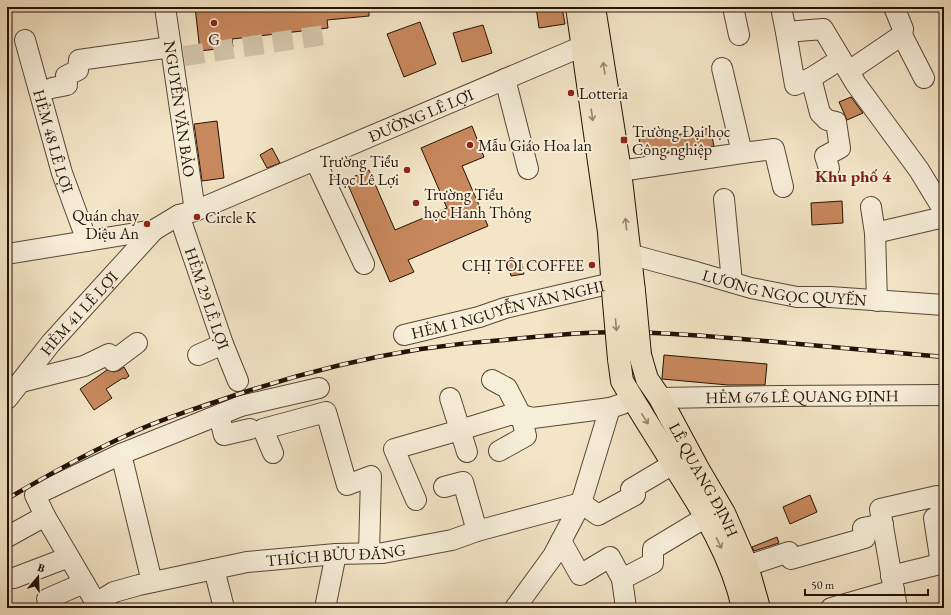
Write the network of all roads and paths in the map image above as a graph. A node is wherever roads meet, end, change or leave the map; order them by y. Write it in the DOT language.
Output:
graph roads {
  1 [pos="165,7"];
  2 [pos="577,7"];
  3 [pos="594,7"];
  4 [pos="733,7"];
  5 [pos="781,7"];
  6 [pos="894,7"];
  7 [pos="786,32"];
  8 [pos="739,35"];
  9 [pos="902,35"];
  10 [pos="25,40"];
  11 [pos="591,43"];
  12 [pos="176,54"];
  13 [pos="845,65"];
  14 [pos="722,68"];
  15 [pos="811,78"];
  16 [pos="924,78"];
  17 [pos="505,79"];
  18 [pos="52,88"];
  19 [pos="742,153"];
  20 [pos="314,160"];
  21 [pos="528,168"];
  22 [pos="829,168"];
  23 [pos="620,171"];
  24 [pos="783,187"];
  25 [pos="724,199"];
  26 [pos="871,207"];
  27 [pos="944,211"];
  28 [pos="187,213"];
  29 [pos="944,217"];
  30 [pos="154,230"];
  31 [pos="876,233"];
  32 [pos="87,241"];
  33 [pos="7,254"];
  34 [pos="630,254"];
  35 [pos="364,264"];
  36 [pos="732,282"];
  37 [pos="613,287"];
  38 [pos="877,301"];
  39 [pos="944,305"];
  40 [pos="404,335"];
  41 [pos="137,342"];
  42 [pos="223,344"];
  43 [pos="198,355"];
  44 [pos="238,380"];
  45 [pos="492,380"];
  46 [pos="21,382"];
  47 [pos="319,388"];
  48 [pos="944,396"];
  49 [pos="450,398"];
  50 [pos="660,398"];
  51 [pos="7,399"];
  52 [pos="633,400"];
  53 [pos="610,408"];
  54 [pos="219,415"];
  55 [pos="521,415"];
  56 [pos="250,429"];
  57 [pos="460,430"];
  58 [pos="499,451"];
  59 [pos="467,452"];
  60 [pos="121,454"];
  61 [pos="274,454"];
  62 [pos="673,464"];
  63 [pos="444,487"];
  64 [pos="416,500"];
  65 [pos="942,500"];
  66 [pos="581,503"];
  67 [pos="45,516"];
  68 [pos="706,517"];
  69 [pos="883,524"];
  70 [pos="477,531"];
  71 [pos="7,537"];
  72 [pos="561,540"];
  73 [pos="369,553"];
  74 [pos="336,554"];
  75 [pos="69,557"];
  76 [pos="943,564"];
  77 [pos="747,566"];
  78 [pos="214,569"];
  79 [pos="14,578"];
  80 [pos="622,579"];
  81 [pos="152,582"];
  82 [pos="84,583"];
  83 [pos="894,591"];
  84 [pos="47,599"];
  85 [pos="97,605"];
  86 [pos="224,608"];
  87 [pos="325,608"];
  88 [pos="515,608"];
  89 [pos="626,608"];
  90 [pos="743,608"];
  91 [pos="759,608"];
  92 [pos="831,608"];
  1 -- 12 [label="street, NGUYỄN VĂN BẢO"];
  2 -- 11 [label="main road"];
  3 -- 11 [label="main road"];
  4 -- 8 [label="street"];
  5 -- 7 [label="street"];
  6 -- 9 [label="street"];
  7 -- 13 [label="street"];
  7 -- 15 [label="street"];
  9 -- 13 [label="street"];
  9 -- 16 [label="street"];
  10 -- 32 [label="street, HẺM 48 LÊ LỢI"];
  11 -- 17 [label="street, ĐƯỜNG LÊ LỢI"];
  23 -- 11 [label="main road, LÊ QUANG ĐỊNH, one-way"];
  11 -- 37 [label="main road, LÊ QUANG ĐỊNH, one-way"];
  12 -- 18 [label="street"];
  12 -- 28 [label="street, NGUYỄN VĂN BẢO"];
  13 -- 15 [label="street"];
  13 -- 27 [label="street"];
  14 -- 19 [label="street"];
  15 -- 22 [label="street"];
  17 -- 20 [label="street, ĐƯỜNG LÊ LỢI"];
  17 -- 21 [label="street"];
  19 -- 23 [label="street"];
  19 -- 24 [label="street"];
  20 -- 28 [label="street, ĐƯỜNG LÊ LỢI"];
  20 -- 35 [label="street"];
  34 -- 23 [label="main road, LÊ QUANG ĐỊNH, one-way"];
  25 -- 36 [label="street"];
  26 -- 31 [label="street"];
  28 -- 30 [label="street, ĐƯỜNG LÊ LỢI"];
  28 -- 42 [label="street, HẺM 29 LÊ LỢI"];
  29 -- 31 [label="street"];
  30 -- 32 [label="street, ĐƯỜNG LÊ LỢI"];
  30 -- 46 [label="street, HẺM 41 LÊ LỢI"];
  31 -- 38 [label="street"];
  32 -- 33 [label="street, ĐƯỜNG LÊ LỢI"];
  34 -- 36 [label="street, LƯƠNG NGỌC QUYẾN"];
  34 -- 50 [label="main road, LÊ QUANG ĐỊNH, bridge"];
  36 -- 38 [label="street, LƯƠNG NGỌC QUYẾN"];
  37 -- 40 [label="street, HẺM 1 NGUYỄN VĂN NGHI"];
  37 -- 52 [label="main road, LÊ QUANG ĐỊNH, one-way, bridge"];
  38 -- 39 [label="street, LƯƠNG NGỌC QUYẾN"];
  41 -- 46 [label="street"];
  42 -- 43 [label="street"];
  42 -- 44 [label="street, HẺM 29 LÊ LỢI"];
  45 -- 55 [label="street"];
  46 -- 51 [label="street, HẺM 41 LÊ LỢI"];
  47 -- 54 [label="street"];
  48 -- 50 [label="street, HẺM 676 LÊ QUANG ĐỊNH"];
  49 -- 57 [label="street"];
  50 -- 77 [label="main road, LÊ QUANG ĐỊNH"];
  52 -- 53 [label="street"];
  52 -- 62 [label="main road, LÊ QUANG ĐỊNH, one-way"];
  53 -- 55 [label="street"];
  53 -- 66 [label="street"];
  54 -- 56 [label="street"];
  54 -- 60 [label="street"];
  55 -- 57 [label="street"];
  55 -- 58 [label="street"];
  57 -- 59 [label="street"];
  57 -- 64 [label="street"];
  60 -- 67 [label="street"];
  60 -- 81 [label="street"];
  61 -- 73 [label="street"];
  62 -- 66 [label="street"];
  62 -- 68 [label="main road, LÊ QUANG ĐỊNH"];
  63 -- 70 [label="street"];
  65 -- 69 [label="street"];
  65 -- 76 [label="street"];
  66 -- 70 [label="street, THÍCH BỬU ĐĂNG"];
  66 -- 72 [label="street"];
  67 -- 71 [label="street"];
  67 -- 75 [label="street"];
  68 -- 80 [label="street"];
  68 -- 90 [label="main road, LÊ QUANG ĐỊNH, one-way"];
  69 -- 77 [label="street"];
  69 -- 83 [label="street"];
  70 -- 73 [label="street, THÍCH BỬU ĐĂNG"];
  72 -- 80 [label="street"];
  72 -- 88 [label="street"];
  73 -- 74 [label="street, THÍCH BỬU ĐĂNG"];
  74 -- 78 [label="street, THÍCH BỬU ĐĂNG"];
  74 -- 87 [label="street"];
  75 -- 79 [label="street"];
  75 -- 82 [label="street"];
  76 -- 83 [label="street"];
  77 -- 91 [label="main road, LÊ QUANG ĐỊNH"];
  78 -- 81 [label="street, THÍCH BỬU ĐĂNG"];
  78 -- 86 [label="street"];
  80 -- 89 [label="street"];
  81 -- 85 [label="street, THÍCH BỬU ĐĂNG"];
  82 -- 84 [label="street"];
  82 -- 85 [label="street"];
  83 -- 92 [label="street"];
}
